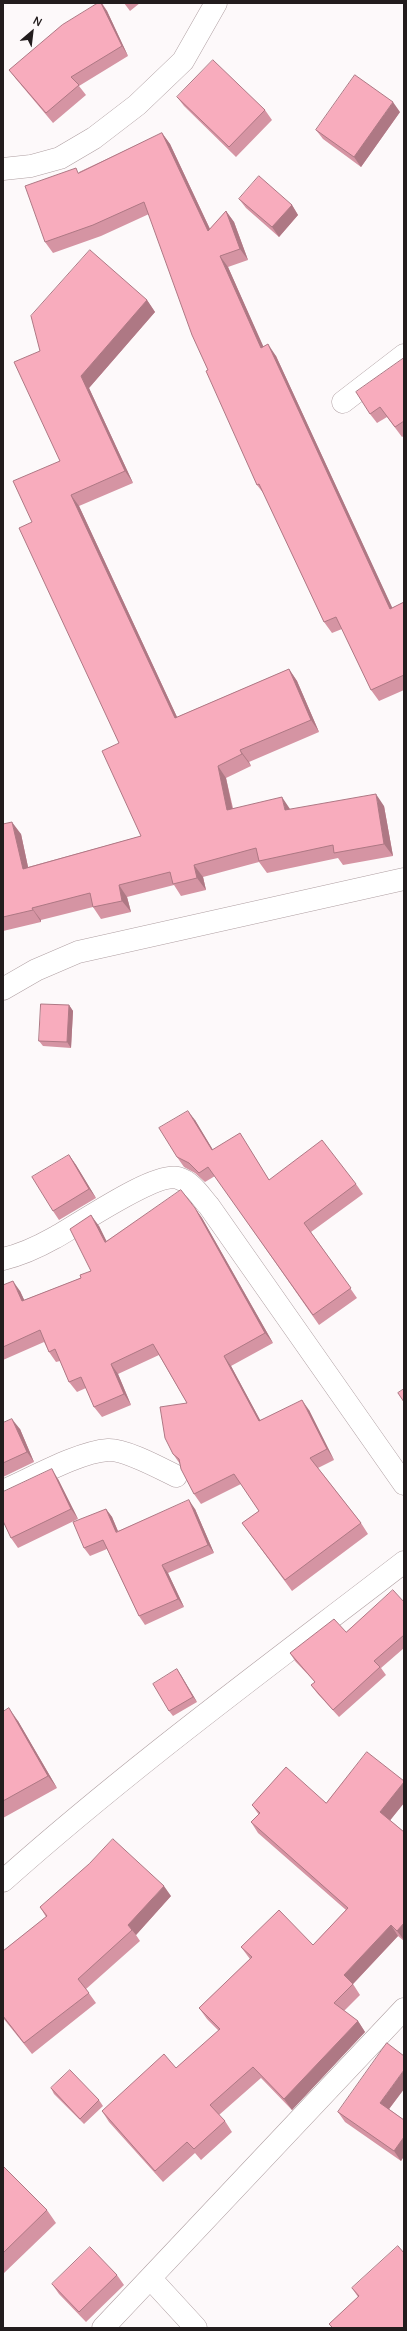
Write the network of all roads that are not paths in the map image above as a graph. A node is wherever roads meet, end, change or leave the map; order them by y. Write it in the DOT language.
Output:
graph roads {
  1 [pos="216,3"];
  2 [pos="3,169"];
  3 [pos="404,355"];
  4 [pos="343,402"];
  5 [pos="404,879"];
  6 [pos="3,989"];
  7 [pos="3,1259"];
  8 [pos="176,1476"];
  9 [pos="404,1484"];
  10 [pos="3,1491"];
  11 [pos="404,1562"];
  12 [pos="3,1881"];
  13 [pos="404,2009"];
  14 [pos="151,2279"];
  15 [pos="103,2328"];
  16 [pos="196,2328"];
  1 -- 2 [label="street"];
  3 -- 4 [label="street"];
  5 -- 6 [label="street"];
  7 -- 9 [label="street"];
  8 -- 10 [label="street"];
  11 -- 12 [label="street"];
  13 -- 14 [label="street"];
  14 -- 15 [label="street"];
  14 -- 16 [label="street"];
}
